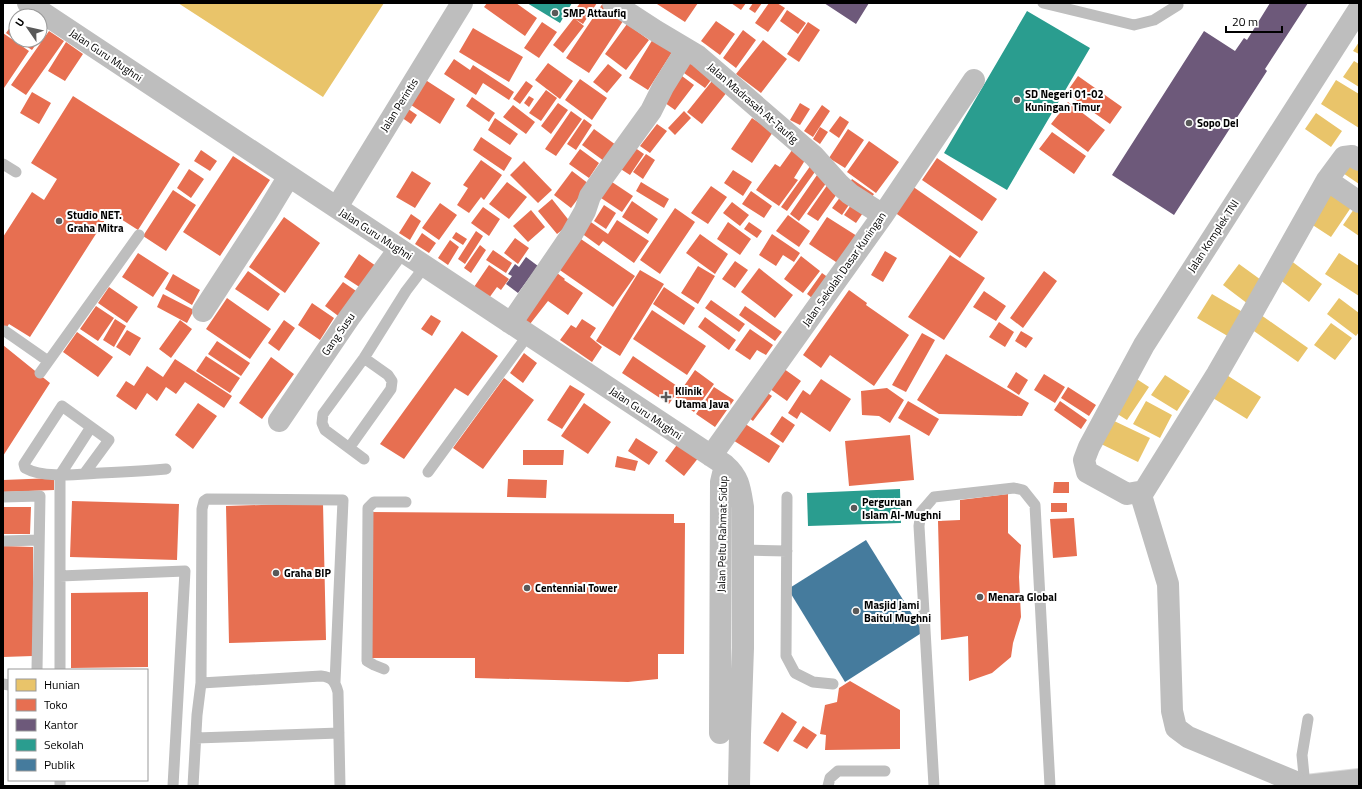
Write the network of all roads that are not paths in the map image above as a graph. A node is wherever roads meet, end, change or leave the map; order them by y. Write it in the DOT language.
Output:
graph roads {
  1 [pos="28,3"];
  2 [pos="462,3"];
  3 [pos="613,3"];
  4 [pos="1043,3"];
  5 [pos="1178,5"];
  6 [pos="1359,9"];
  7 [pos="686,50"];
  8 [pos="974,80"];
  9 [pos="1359,160"];
  10 [pos="3,164"];
  11 [pos="16,172"];
  12 [pos="289,176"];
  13 [pos="1327,180"];
  14 [pos="1359,202"];
  15 [pos="336,208"];
  16 [pos="883,215"];
  17 [pos="139,235"];
  18 [pos="399,249"];
  19 [pos="425,266"];
  20 [pos="203,312"];
  21 [pos="509,322"];
  22 [pos="5,331"];
  23 [pos="528,335"];
  24 [pos="364,358"];
  25 [pos="48,361"];
  26 [pos="40,373"];
  27 [pos="279,421"];
  28 [pos="91,427"];
  29 [pos="349,448"];
  30 [pos="364,459"];
  31 [pos="718,460"];
  32 [pos="166,469"];
  33 [pos="428,472"];
  34 [pos="84,474"];
  35 [pos="60,475"];
  36 [pos="1140,492"];
  37 [pos="3,497"];
  38 [pos="788,497"];
  39 [pos="406,502"];
  40 [pos="39,540"];
  41 [pos="3,541"];
  42 [pos="743,550"];
  43 [pos="788,551"];
  44 [pos="60,576"];
  45 [pos="720,648"];
  46 [pos="743,648"];
  47 [pos="37,669"];
  48 [pos="60,669"];
  49 [pos="384,669"];
  50 [pos="335,682"];
  51 [pos="201,683"];
  52 [pos="833,684"];
  53 [pos="1308,719"];
  54 [pos="339,733"];
  55 [pos="720,733"];
  56 [pos="196,738"];
  57 [pos="885,771"];
  58 [pos="1359,780"];
  59 [pos="173,786"];
  60 [pos="193,786"];
  61 [pos="340,786"];
  62 [pos="739,786"];
  63 [pos="828,786"];
  64 [pos="934,786"];
  65 [pos="1050,786"];
  66 [pos="1305,786"];
  1 -- 12 [label="main road, Jalan Guru Mughni"];
  2 -- 15 [label="main road, Jalan Perintis"];
  3 -- 7 [label="main road, Jalan Madrasah At-Taufig"];
  4 -- 5 [label="lane"];
  6 -- 36 [label="main road, Jalan Komplek TNI"];
  7 -- 16 [label="main road, Jalan Madrasah At-Taufig"];
  7 -- 21 [label="main road"];
  8 -- 16 [label="main road, Jalan Sekolah Dasar Kuningan"];
  9 -- 13 [label="main road"];
  10 -- 11 [label="lane"];
  12 -- 15 [label="main road, Jalan Guru Mughni"];
  12 -- 20 [label="main road"];
  13 -- 14 [label="main road"];
  13 -- 36 [label="main road"];
  15 -- 18 [label="main road, Jalan Guru Mughni"];
  16 -- 31 [label="main road, Jalan Sekolah Dasar Kuningan"];
  17 -- 25 [label="lane"];
  18 -- 19 [label="main road, Jalan Guru Mughni"];
  18 -- 27 [label="main road, Gang Susu"];
  19 -- 21 [label="main road, Jalan Guru Mughni"];
  19 -- 24 [label="lane"];
  21 -- 23 [label="main road, Jalan Guru Mughni"];
  22 -- 25 [label="lane"];
  23 -- 31 [label="main road, Jalan Guru Mughni"];
  23 -- 33 [label="lane"];
  24 -- 29 [label="lane"];
  24 -- 29 [label="lane"];
  25 -- 26 [label="lane"];
  28 -- 34 [label="lane"];
  28 -- 35 [label="lane"];
  28 -- 35 [label="lane"];
  29 -- 30 [label="lane"];
  31 -- 42 [label="main road, Jalan Peltu Rahmat Sidup"];
  31 -- 45 [label="main road, Jalan Peltu Rahmat Sidup"];
  32 -- 34 [label="lane"];
  34 -- 35 [label="lane"];
  35 -- 44 [label="lane"];
  36 -- 66 [label="main road"];
  37 -- 40 [label="lane"];
  38 -- 43 [label="lane"];
  39 -- 49 [label="lane"];
  40 -- 41 [label="lane"];
  40 -- 47 [label="lane"];
  42 -- 43 [label="lane"];
  42 -- 46 [label="main road, Jalan Peltu Rahmat Sidup"];
  43 -- 52 [label="lane"];
  44 -- 48 [label="lane"];
  44 -- 59 [label="lane"];
  45 -- 46 [label="main road"];
  45 -- 55 [label="main road, Jalan Peltu Rahmat Sidup"];
  46 -- 62 [label="main road, Jalan Peltu Rahmat Sidup"];
  50 -- 51 [label="lane"];
  50 -- 51 [label="lane"];
  50 -- 54 [label="lane"];
  51 -- 56 [label="lane"];
  53 -- 66 [label="lane"];
  54 -- 56 [label="lane"];
  54 -- 61 [label="lane"];
  56 -- 60 [label="lane"];
  57 -- 63 [label="lane"];
  58 -- 66 [label="main road"];
  64 -- 65 [label="lane"];
}
